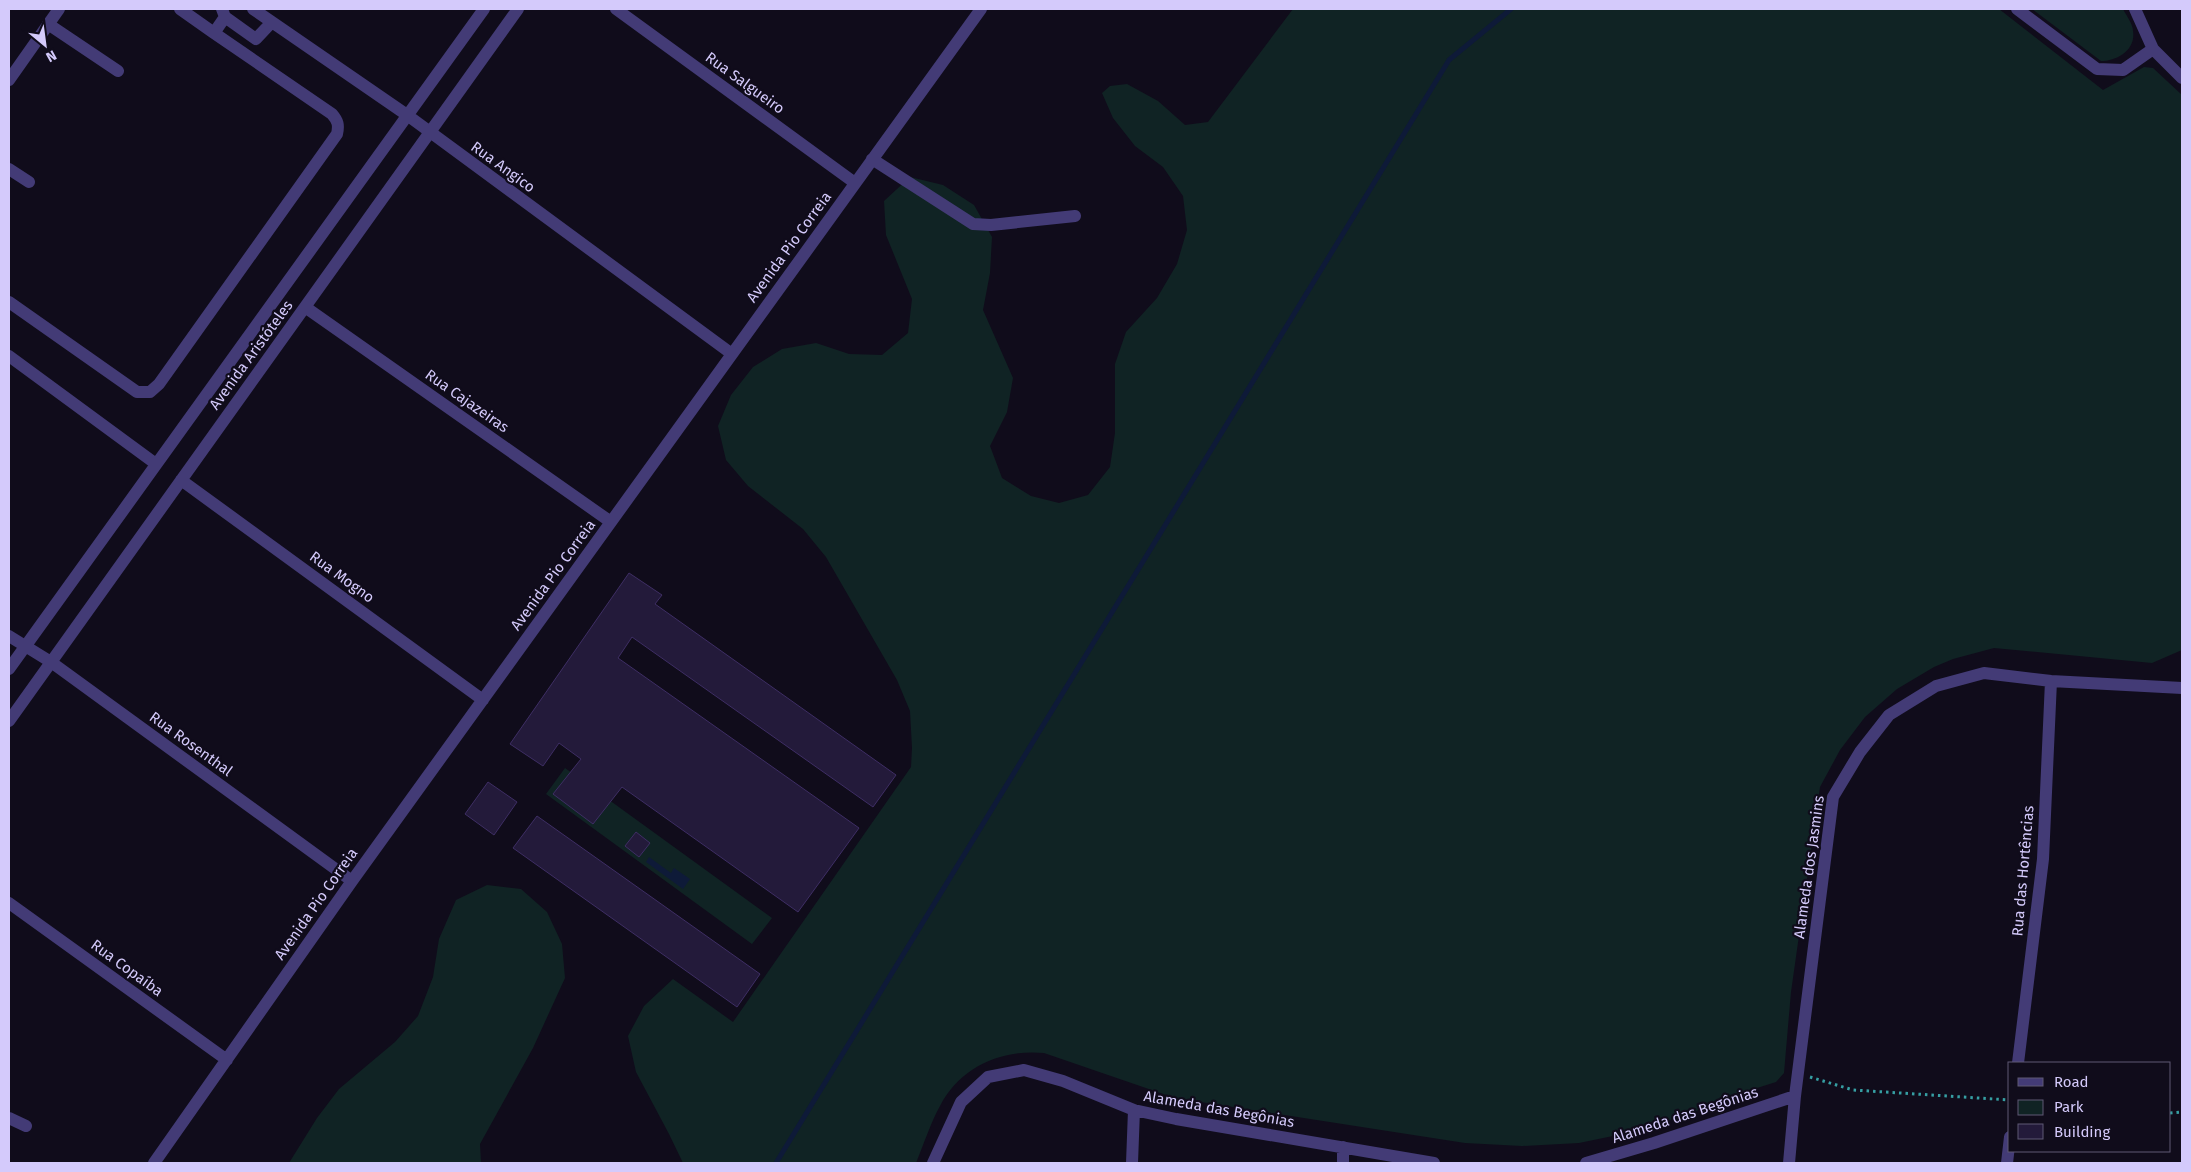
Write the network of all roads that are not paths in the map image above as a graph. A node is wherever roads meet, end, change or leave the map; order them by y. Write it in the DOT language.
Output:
graph roads {
  1 [pos="59,9"];
  2 [pos="180,9"];
  3 [pos="253,9"];
  4 [pos="484,9"];
  5 [pos="518,9"];
  6 [pos="616,9"];
  7 [pos="981,9"];
  8 [pos="2017,9"];
  9 [pos="2135,9"];
  10 [pos="224,13"];
  11 [pos="272,22"];
  12 [pos="48,24"];
  13 [pos="214,33"];
  14 [pos="256,39"];
  15 [pos="2153,49"];
  16 [pos="245,53"];
  17 [pos="118,71"];
  18 [pos="2182,78"];
  19 [pos="9,80"];
  20 [pos="407,115"];
  21 [pos="429,133"];
  22 [pos="872,159"];
  23 [pos="9,169"];
  24 [pos="29,182"];
  25 [pos="855,184"];
  26 [pos="1075,216"];
  27 [pos="9,302"];
  28 [pos="305,308"];
  29 [pos="732,354"];
  30 [pos="9,356"];
  31 [pos="156,464"];
  32 [pos="181,480"];
  33 [pos="611,522"];
  34 [pos="9,636"];
  35 [pos="24,647"];
  36 [pos="50,662"];
  37 [pos="9,669"];
  38 [pos="2051,681"];
  39 [pos="2182,688"];
  40 [pos="482,700"];
  41 [pos="9,721"];
  42 [pos="352,881"];
  43 [pos="9,903"];
  44 [pos="227,1060"];
  45 [pos="2018,1062"];
  46 [pos="1795,1096"];
  47 [pos="1134,1110"];
  48 [pos="9,1118"];
  49 [pos="26,1126"];
  50 [pos="1343,1148"];
  51 [pos="154,1163"];
  52 [pos="933,1163"];
  53 [pos="1132,1163"];
  54 [pos="1342,1163"];
  55 [pos="1434,1163"];
  56 [pos="1586,1163"];
  57 [pos="1788,1163"];
  1 -- 12 [label="street"];
  2 -- 13 [label="street"];
  3 -- 11 [label="street, Rua Angico"];
  4 -- 20 [label="street, Avenida Aristóteles"];
  5 -- 21 [label="street, Avenida Aristóteles"];
  6 -- 25 [label="street, Rua Salgueiro"];
  7 -- 22 [label="street, Avenida Pio Correia"];
  8 -- 15 [label="street"];
  9 -- 15 [label="street"];
  10 -- 13 [label="street"];
  10 -- 14 [label="street"];
  11 -- 14 [label="street"];
  11 -- 20 [label="street, Rua Angico"];
  12 -- 17 [label="street"];
  12 -- 19 [label="street"];
  13 -- 16 [label="street"];
  14 -- 16 [label="street"];
  15 -- 18 [label="street"];
  16 -- 27 [label="street"];
  20 -- 21 [label="street, Rua Angico"];
  20 -- 31 [label="street, Avenida Aristóteles"];
  21 -- 28 [label="street, Avenida Aristóteles"];
  21 -- 29 [label="street, Rua Angico"];
  22 -- 25 [label="street, Avenida Pio Correia"];
  22 -- 26 [label="street"];
  23 -- 24 [label="street"];
  25 -- 29 [label="street, Avenida Pio Correia"];
  28 -- 32 [label="street, Avenida Aristóteles"];
  28 -- 33 [label="street, Rua Cajazeiras"];
  29 -- 33 [label="street, Avenida Pio Correia"];
  30 -- 31 [label="street"];
  31 -- 35 [label="street, Avenida Aristóteles"];
  32 -- 36 [label="street, Avenida Aristóteles"];
  32 -- 40 [label="street, Rua Mogno"];
  33 -- 40 [label="street, Avenida Pio Correia"];
  34 -- 35 [label="street, Rua Rosenthal"];
  35 -- 36 [label="street, Rua Rosenthal"];
  35 -- 37 [label="street, Avenida Aristóteles"];
  36 -- 41 [label="street, Avenida Aristóteles"];
  36 -- 42 [label="street, Rua Rosenthal"];
  38 -- 39 [label="street, Alameda dos Jasmins"];
  38 -- 45 [label="street, Rua das Hortências"];
  38 -- 46 [label="street, Alameda dos Jasmins"];
  40 -- 42 [label="street, Avenida Pio Correia"];
  42 -- 44 [label="street, Avenida Pio Correia"];
  43 -- 44 [label="street, Rua Copaíba"];
  44 -- 51 [label="street, Avenida Pio Correia"];
  46 -- 56 [label="street, Alameda das Begônias"];
  46 -- 57 [label="street, Alameda dos Jasmins"];
  47 -- 50 [label="street, Alameda das Begônias"];
  47 -- 52 [label="street, Alameda das Begônias"];
  47 -- 53 [label="street"];
  48 -- 49 [label="street"];
  50 -- 54 [label="street"];
  50 -- 55 [label="street, Alameda das Begônias"];
}
